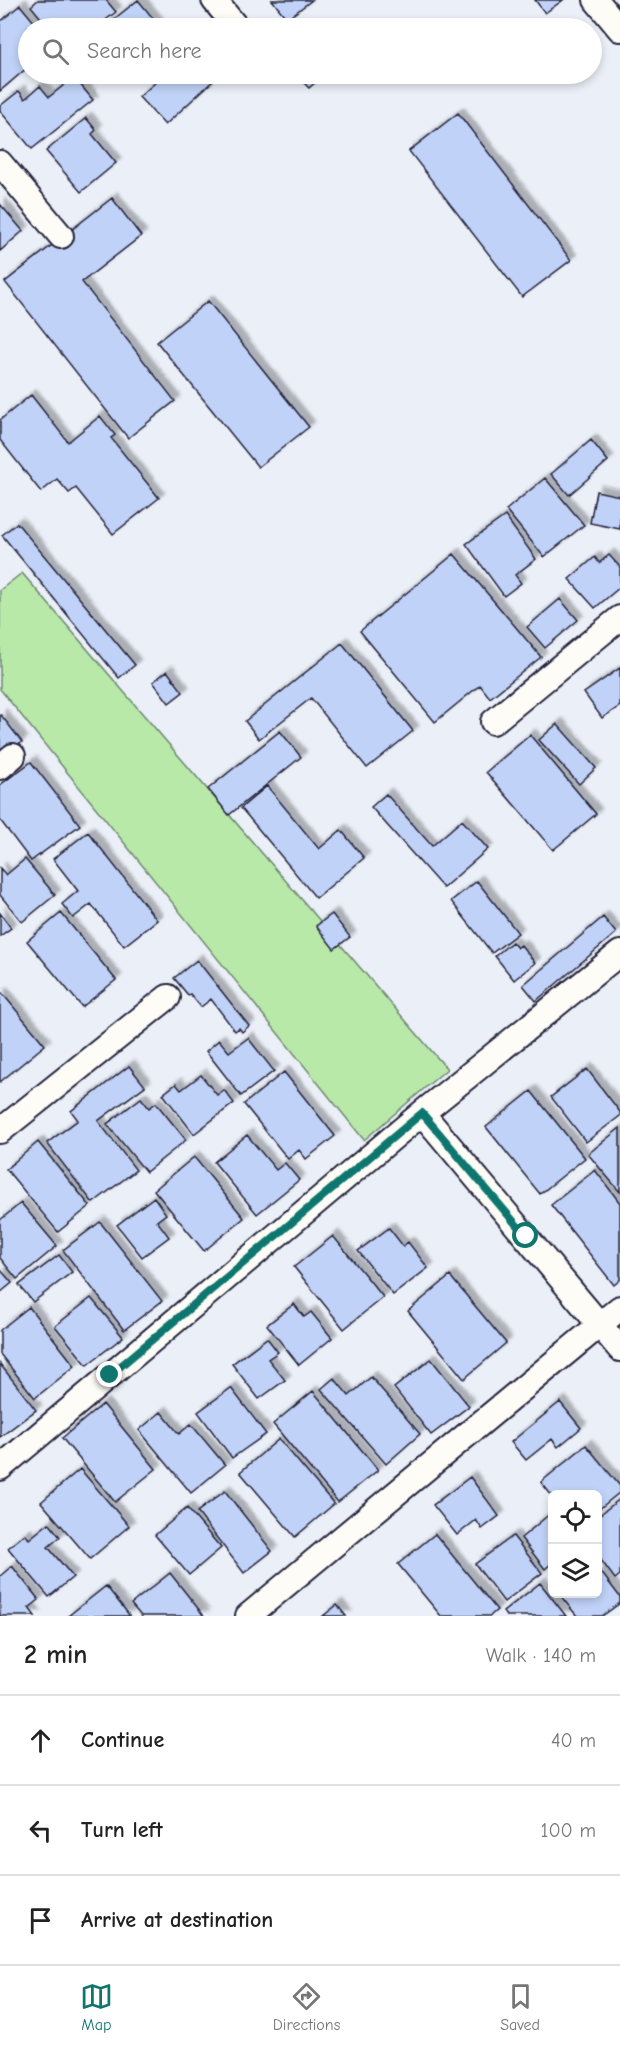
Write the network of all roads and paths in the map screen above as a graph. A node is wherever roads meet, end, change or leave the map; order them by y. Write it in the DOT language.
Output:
graph roads {
  1 [pos="214,0"];
  2 [pos="597,0"];
  3 [pos="229,18"];
  4 [pos="620,29"];
  5 [pos="0,163"];
  6 [pos="61,236"];
  7 [pos="620,618"];
  8 [pos="493,722"];
  9 [pos="620,953"];
  10 [pos="168,998"];
  11 [pos="422,1113"];
  12 [pos="0,1131"];
  13 [pos="620,1308"];
  14 [pos="601,1324"];
  15 [pos="620,1349"];
  16 [pos="0,1468"];
  17 [pos="248,1616"];
  1 -- 3 [label="street"];
  2 -- 4 [label="street"];
  5 -- 6 [label="street"];
  7 -- 8 [label="street"];
  9 -- 11 [label="street"];
  10 -- 12 [label="street"];
  11 -- 14 [label="street"];
  11 -- 16 [label="street"];
  13 -- 14 [label="street"];
  14 -- 15 [label="street"];
  14 -- 17 [label="street"];
}
